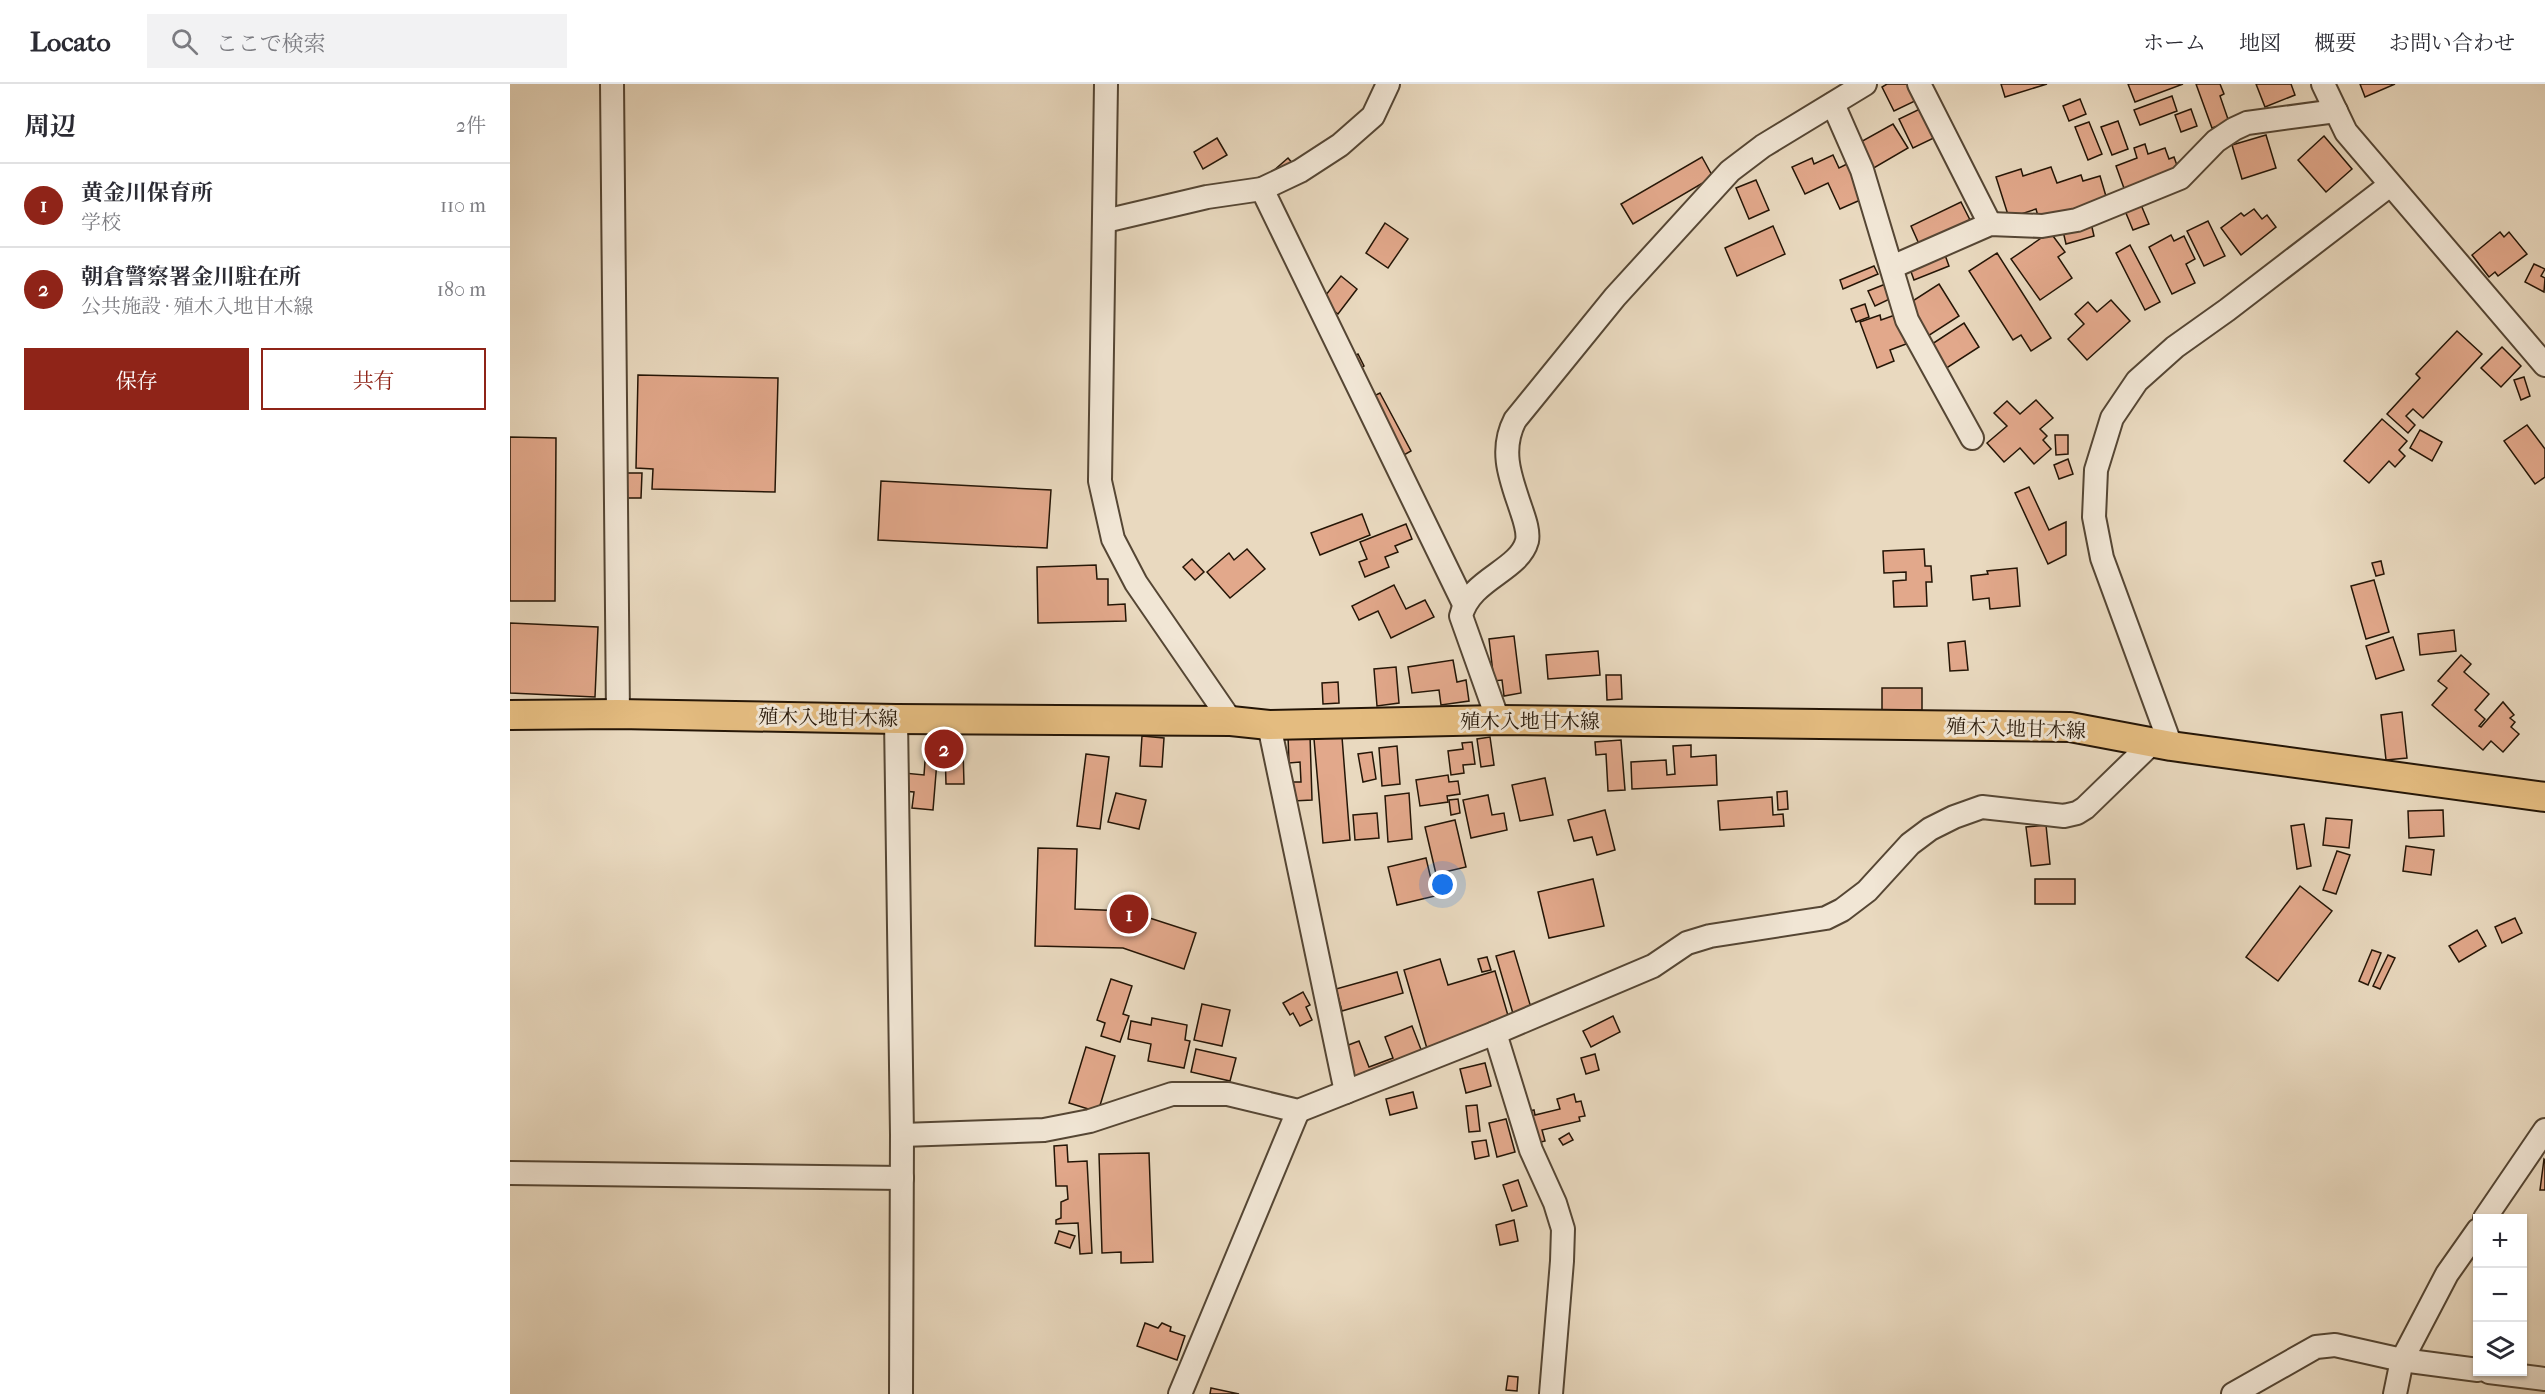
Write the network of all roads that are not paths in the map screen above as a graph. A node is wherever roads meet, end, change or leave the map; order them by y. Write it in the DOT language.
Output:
graph roads {
  1 [pos="612,84"];
  2 [pos="1106,84"];
  3 [pos="1388,84"];
  4 [pos="1865,84"];
  5 [pos="1919,84"];
  6 [pos="2323,84"];
  7 [pos="1833,104"];
  8 [pos="2336,111"];
  9 [pos="2390,185"];
  10 [pos="1262,189"];
  11 [pos="1105,220"];
  12 [pos="1990,224"];
  13 [pos="1892,267"];
  14 [pos="2545,365"];
  15 [pos="1972,438"];
  16 [pos="1464,604"];
  17 [pos="618,714"];
  18 [pos="510,715"];
  19 [pos="896,719"];
  20 [pos="1498,720"];
  21 [pos="1231,721"];
  22 [pos="1269,725"];
  23 [pos="2162,744"];
  24 [pos="2545,797"];
  25 [pos="1495,1033"];
  26 [pos="1346,1092"];
  27 [pos="1298,1111"];
  28 [pos="2545,1130"];
  29 [pos="902,1135"];
  30 [pos="510,1173"];
  31 [pos="902,1178"];
  32 [pos="2488,1214"];
  33 [pos="2473,1237"];
  34 [pos="2402,1360"];
  35 [pos="2473,1369"];
  36 [pos="2524,1376"];
  37 [pos="2545,1379"];
  38 [pos="901,1394"];
  39 [pos="1180,1394"];
  40 [pos="1551,1394"];
  41 [pos="2233,1394"];
  42 [pos="2395,1394"];
  1 -- 17 [label="street"];
  2 -- 11 [label="street"];
  3 -- 10 [label="street"];
  4 -- 7 [label="street"];
  5 -- 12 [label="street"];
  6 -- 8 [label="street"];
  7 -- 13 [label="street"];
  7 -- 16 [label="street"];
  8 -- 9 [label="street"];
  8 -- 12 [label="street"];
  9 -- 14 [label="street"];
  9 -- 23 [label="street"];
  10 -- 11 [label="street"];
  10 -- 16 [label="street"];
  11 -- 21 [label="street"];
  12 -- 13 [label="street"];
  13 -- 15 [label="street"];
  16 -- 20 [label="street"];
  17 -- 18 [label="main road, 殖木入地甘木線"];
  17 -- 19 [label="main road, 殖木入地甘木線"];
  19 -- 21 [label="main road, 殖木入地甘木線"];
  19 -- 29 [label="street"];
  20 -- 22 [label="main road, 殖木入地甘木線"];
  20 -- 23 [label="main road, 殖木入地甘木線"];
  21 -- 22 [label="main road, 殖木入地甘木線"];
  22 -- 26 [label="street"];
  23 -- 24 [label="main road, 殖木入地甘木線"];
  23 -- 25 [label="street"];
  25 -- 26 [label="street"];
  25 -- 40 [label="street"];
  26 -- 27 [label="street"];
  27 -- 29 [label="street"];
  27 -- 39 [label="street"];
  28 -- 32 [label="street"];
  29 -- 31 [label="street"];
  30 -- 31 [label="street"];
  31 -- 38 [label="street"];
  33 -- 34 [label="street"];
  34 -- 35 [label="street"];
  34 -- 41 [label="street"];
  34 -- 42 [label="street"];
  36 -- 37 [label="street"];
}
